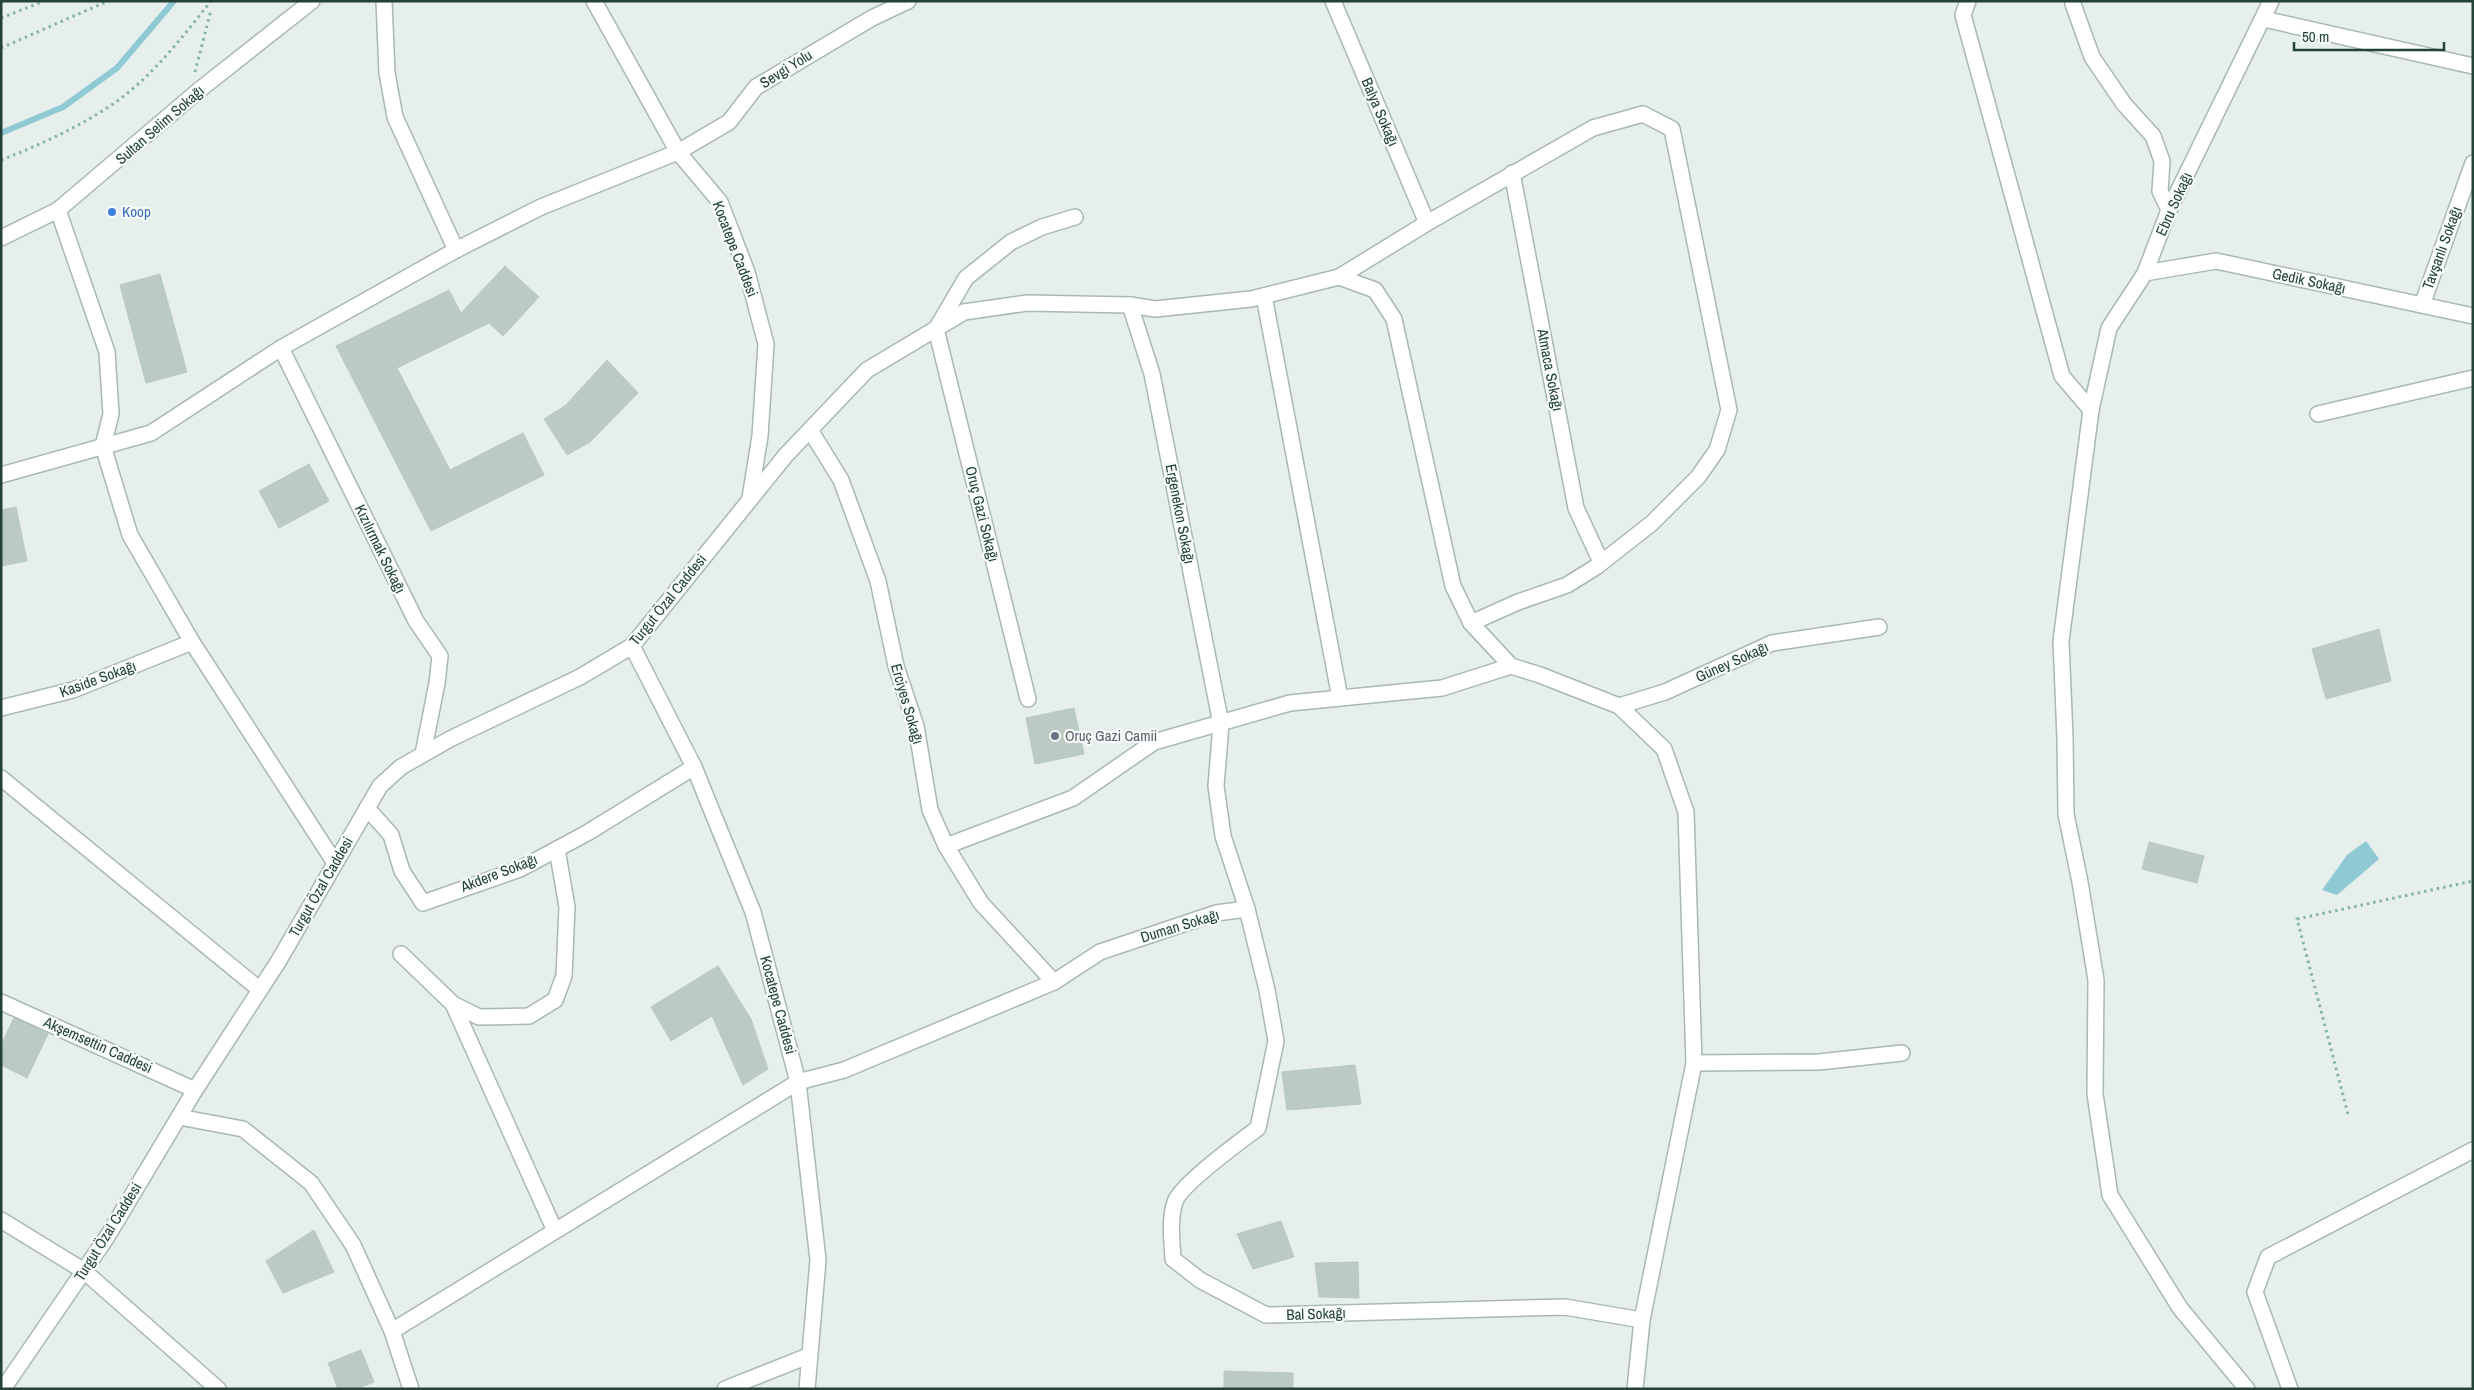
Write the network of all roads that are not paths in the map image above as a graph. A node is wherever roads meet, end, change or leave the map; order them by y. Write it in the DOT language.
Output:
graph roads {
  1 [pos="312,1"];
  2 [pos="384,1"];
  3 [pos="594,1"];
  4 [pos="908,1"];
  5 [pos="1333,1"];
  6 [pos="1968,1"];
  7 [pos="2271,1"];
  8 [pos="2073,4"];
  9 [pos="2264,19"];
  10 [pos="2473,66"];
  11 [pos="678,152"];
  12 [pos="2473,163"];
  13 [pos="1512,173"];
  14 [pos="58,210"];
  15 [pos="2170,210"];
  16 [pos="1075,218"];
  17 [pos="1427,223"];
  18 [pos="1,238"];
  19 [pos="456,250"];
  20 [pos="2145,273"];
  21 [pos="1339,276"];
  22 [pos="1264,296"];
  23 [pos="2422,305"];
  24 [pos="1130,306"];
  25 [pos="2473,316"];
  26 [pos="936,329"];
  27 [pos="282,348"];
  28 [pos="2473,378"];
  29 [pos="2091,410"];
  30 [pos="2318,414"];
  31 [pos="810,430"];
  32 [pos="103,446"];
  33 [pos="1,475"];
  34 [pos="749,500"];
  35 [pos="1601,562"];
  36 [pos="1471,623"];
  37 [pos="1880,628"];
  38 [pos="192,642"];
  39 [pos="632,646"];
  40 [pos="1511,666"];
  41 [pos="1340,698"];
  42 [pos="1028,699"];
  43 [pos="1619,706"];
  44 [pos="1,708"];
  45 [pos="1221,724"];
  46 [pos="423,754"];
  47 [pos="694,767"];
  48 [pos="1,778"];
  49 [pos="367,808"];
  50 [pos="946,846"];
  51 [pos="557,849"];
  52 [pos="335,863"];
  53 [pos="1247,909"];
  54 [pos="401,954"];
  55 [pos="1054,982"];
  56 [pos="259,989"];
  57 [pos="1,1002"];
  58 [pos="453,1004"];
  59 [pos="1902,1053"];
  60 [pos="1694,1064"];
  61 [pos="798,1082"];
  62 [pos="195,1090"];
  63 [pos="179,1116"];
  64 [pos="2473,1150"];
  65 [pos="1,1220"];
  66 [pos="555,1231"];
  67 [pos="84,1271"];
  68 [pos="1642,1320"];
  69 [pos="392,1331"];
  70 [pos="808,1356"];
  71 [pos="3,1389"];
  72 [pos="218,1389"];
  73 [pos="411,1389"];
  74 [pos="725,1389"];
  75 [pos="806,1389"];
  76 [pos="1636,1389"];
  77 [pos="2247,1389"];
  78 [pos="2290,1389"];
  1 -- 14 [label="street, Sultan Selim Sokağı"];
  2 -- 19 [label="street"];
  3 -- 11 [label="street, Kocatepe Caddesi"];
  4 -- 11 [label="street, Sevgi Yolu"];
  5 -- 17 [label="street, Balya Sokağı"];
  6 -- 29 [label="street"];
  7 -- 9 [label="street, Ebru Sokağı"];
  8 -- 15 [label="street"];
  9 -- 10 [label="street"];
  9 -- 15 [label="street, Ebru Sokağı"];
  11 -- 19 [label="street, Sevgi Yolu"];
  11 -- 34 [label="street, Kocatepe Caddesi"];
  12 -- 23 [label="street, Tavşanlı Sokağı"];
  13 -- 17 [label="street, Turgut Özal Caddesi"];
  13 -- 35 [label="street, Atmaca Sokağı"];
  13 -- 35 [label="street, Turgut Özal Caddesi"];
  14 -- 18 [label="street, Sultan Selim Sokağı"];
  14 -- 32 [label="street"];
  15 -- 20 [label="street, Ebru Sokağı"];
  16 -- 26 [label="street"];
  17 -- 21 [label="street, Turgut Özal Caddesi"];
  19 -- 27 [label="street, Sevgi Yolu"];
  20 -- 23 [label="street, Gedik Sokağı"];
  20 -- 29 [label="street, Ebru Sokağı"];
  21 -- 22 [label="street, Turgut Özal Caddesi"];
  21 -- 36 [label="street"];
  22 -- 24 [label="street, Turgut Özal Caddesi"];
  22 -- 41 [label="street"];
  23 -- 25 [label="street, Gedik Sokağı"];
  24 -- 26 [label="street, Turgut Özal Caddesi"];
  24 -- 45 [label="street, Ergenekon Sokağı"];
  26 -- 31 [label="street, Turgut Özal Caddesi"];
  26 -- 42 [label="street, Oruç Gazi Sokağı"];
  27 -- 32 [label="street, Sevgi Yolu"];
  27 -- 46 [label="street, Kızılırmak Sokağı"];
  28 -- 30 [label="street"];
  29 -- 77 [label="street, Ebru Sokağı"];
  31 -- 34 [label="street, Turgut Özal Caddesi"];
  31 -- 50 [label="street, Erciyes Sokağı"];
  32 -- 33 [label="street, Sevgi Yolu"];
  32 -- 38 [label="street"];
  34 -- 39 [label="street, Turgut Özal Caddesi"];
  35 -- 36 [label="street"];
  36 -- 40 [label="street"];
  37 -- 43 [label="street, Güney Sokağı"];
  38 -- 44 [label="street, Kaside Sokağı"];
  38 -- 52 [label="street"];
  39 -- 46 [label="street, Turgut Özal Caddesi"];
  39 -- 47 [label="street, Kocatepe Caddesi"];
  40 -- 41 [label="street"];
  40 -- 43 [label="street"];
  41 -- 45 [label="street"];
  43 -- 60 [label="street"];
  45 -- 50 [label="street"];
  45 -- 53 [label="street"];
  46 -- 49 [label="street, Turgut Özal Caddesi"];
  47 -- 51 [label="street, Akdere Sokağı"];
  47 -- 61 [label="street, Kocatepe Caddesi"];
  48 -- 56 [label="street"];
  49 -- 51 [label="street, Akdere Sokağı"];
  49 -- 52 [label="street, Turgut Özal Caddesi"];
  50 -- 55 [label="street, Erciyes Sokağı"];
  51 -- 58 [label="street"];
  52 -- 56 [label="street, Turgut Özal Caddesi"];
  53 -- 55 [label="street, Duman Sokağı"];
  53 -- 68 [label="street, Bal Sokağı"];
  54 -- 58 [label="street"];
  55 -- 61 [label="street, Duman Sokağı"];
  56 -- 62 [label="street, Turgut Özal Caddesi"];
  57 -- 62 [label="street, Akşemsettin Caddesi"];
  58 -- 66 [label="street"];
  59 -- 60 [label="street"];
  60 -- 68 [label="street"];
  61 -- 66 [label="street, Duman Sokağı"];
  61 -- 70 [label="street, Kocatepe Caddesi"];
  62 -- 63 [label="street, Turgut Özal Caddesi"];
  63 -- 67 [label="street, Turgut Özal Caddesi"];
  63 -- 69 [label="street"];
  64 -- 78 [label="street"];
  65 -- 67 [label="street"];
  66 -- 69 [label="street, Duman Sokağı"];
  67 -- 71 [label="street, Turgut Özal Caddesi"];
  67 -- 72 [label="street"];
  68 -- 76 [label="street"];
  69 -- 73 [label="street"];
  70 -- 74 [label="street"];
  70 -- 75 [label="street, Kocatepe Caddesi"];
}
